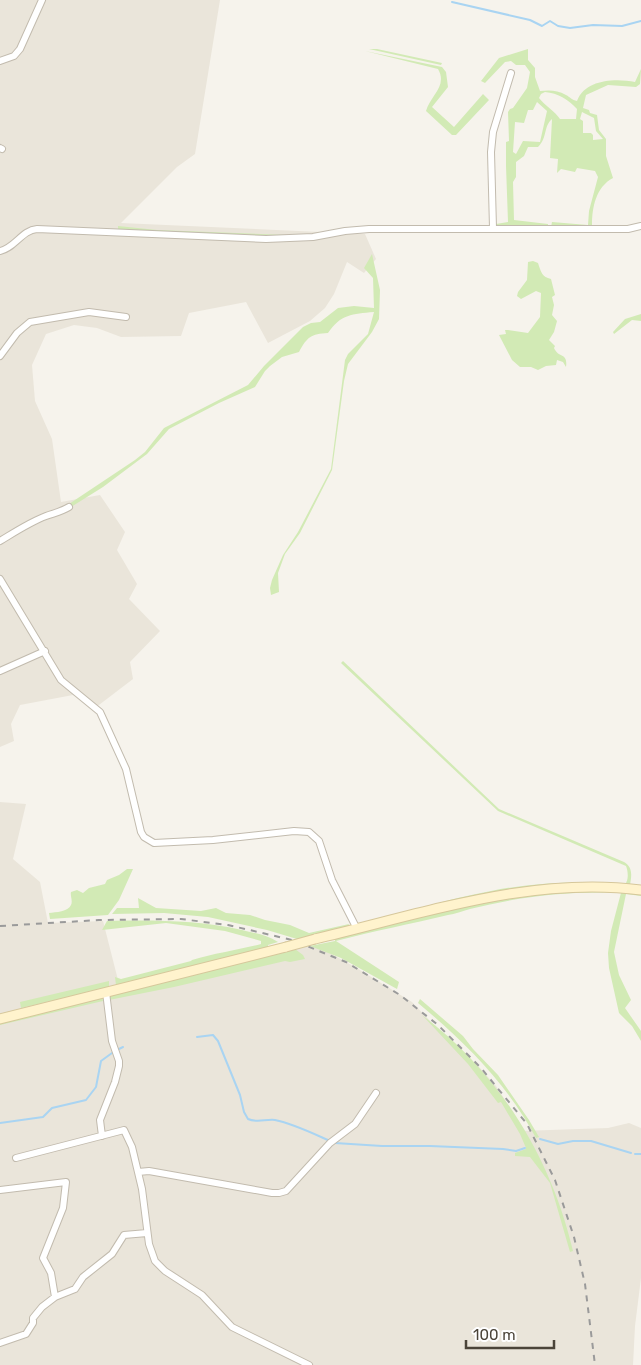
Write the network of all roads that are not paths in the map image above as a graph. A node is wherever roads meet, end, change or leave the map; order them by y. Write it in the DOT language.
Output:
graph roads {
  1 [pos="42,0"];
  2 [pos="0,61"];
  3 [pos="511,73"];
  4 [pos="641,226"];
  5 [pos="493,228"];
  6 [pos="0,251"];
  7 [pos="126,317"];
  8 [pos="0,356"];
  9 [pos="68,507"];
  10 [pos="0,541"];
  11 [pos="0,579"];
  12 [pos="45,652"];
  13 [pos="0,671"];
  14 [pos="641,890"];
  15 [pos="357,929"];
  16 [pos="106,992"];
  17 [pos="0,1019"];
  18 [pos="376,1094"];
  19 [pos="102,1136"];
  20 [pos="16,1158"];
  21 [pos="138,1172"];
  22 [pos="0,1190"];
  23 [pos="147,1233"];
  24 [pos="54,1297"];
  25 [pos="0,1335"];
  26 [pos="1,1343"];
  27 [pos="309,1365"];
  1 -- 2 [label="street"];
  3 -- 5 [label="street"];
  4 -- 5 [label="street"];
  5 -- 6 [label="street"];
  7 -- 8 [label="street"];
  9 -- 10 [label="street"];
  11 -- 12 [label="street"];
  12 -- 13 [label="street"];
  12 -- 15 [label="street"];
  14 -- 15 [label="main road"];
  15 -- 16 [label="main road, bridge"];
  16 -- 17 [label="main road"];
  16 -- 19 [label="street"];
  18 -- 21 [label="street"];
  19 -- 20 [label="street"];
  19 -- 21 [label="street"];
  21 -- 23 [label="street"];
  22 -- 24 [label="street"];
  23 -- 24 [label="street"];
  23 -- 27 [label="street"];
  24 -- 26 [label="street"];
  25 -- 26 [label="street"];
}
